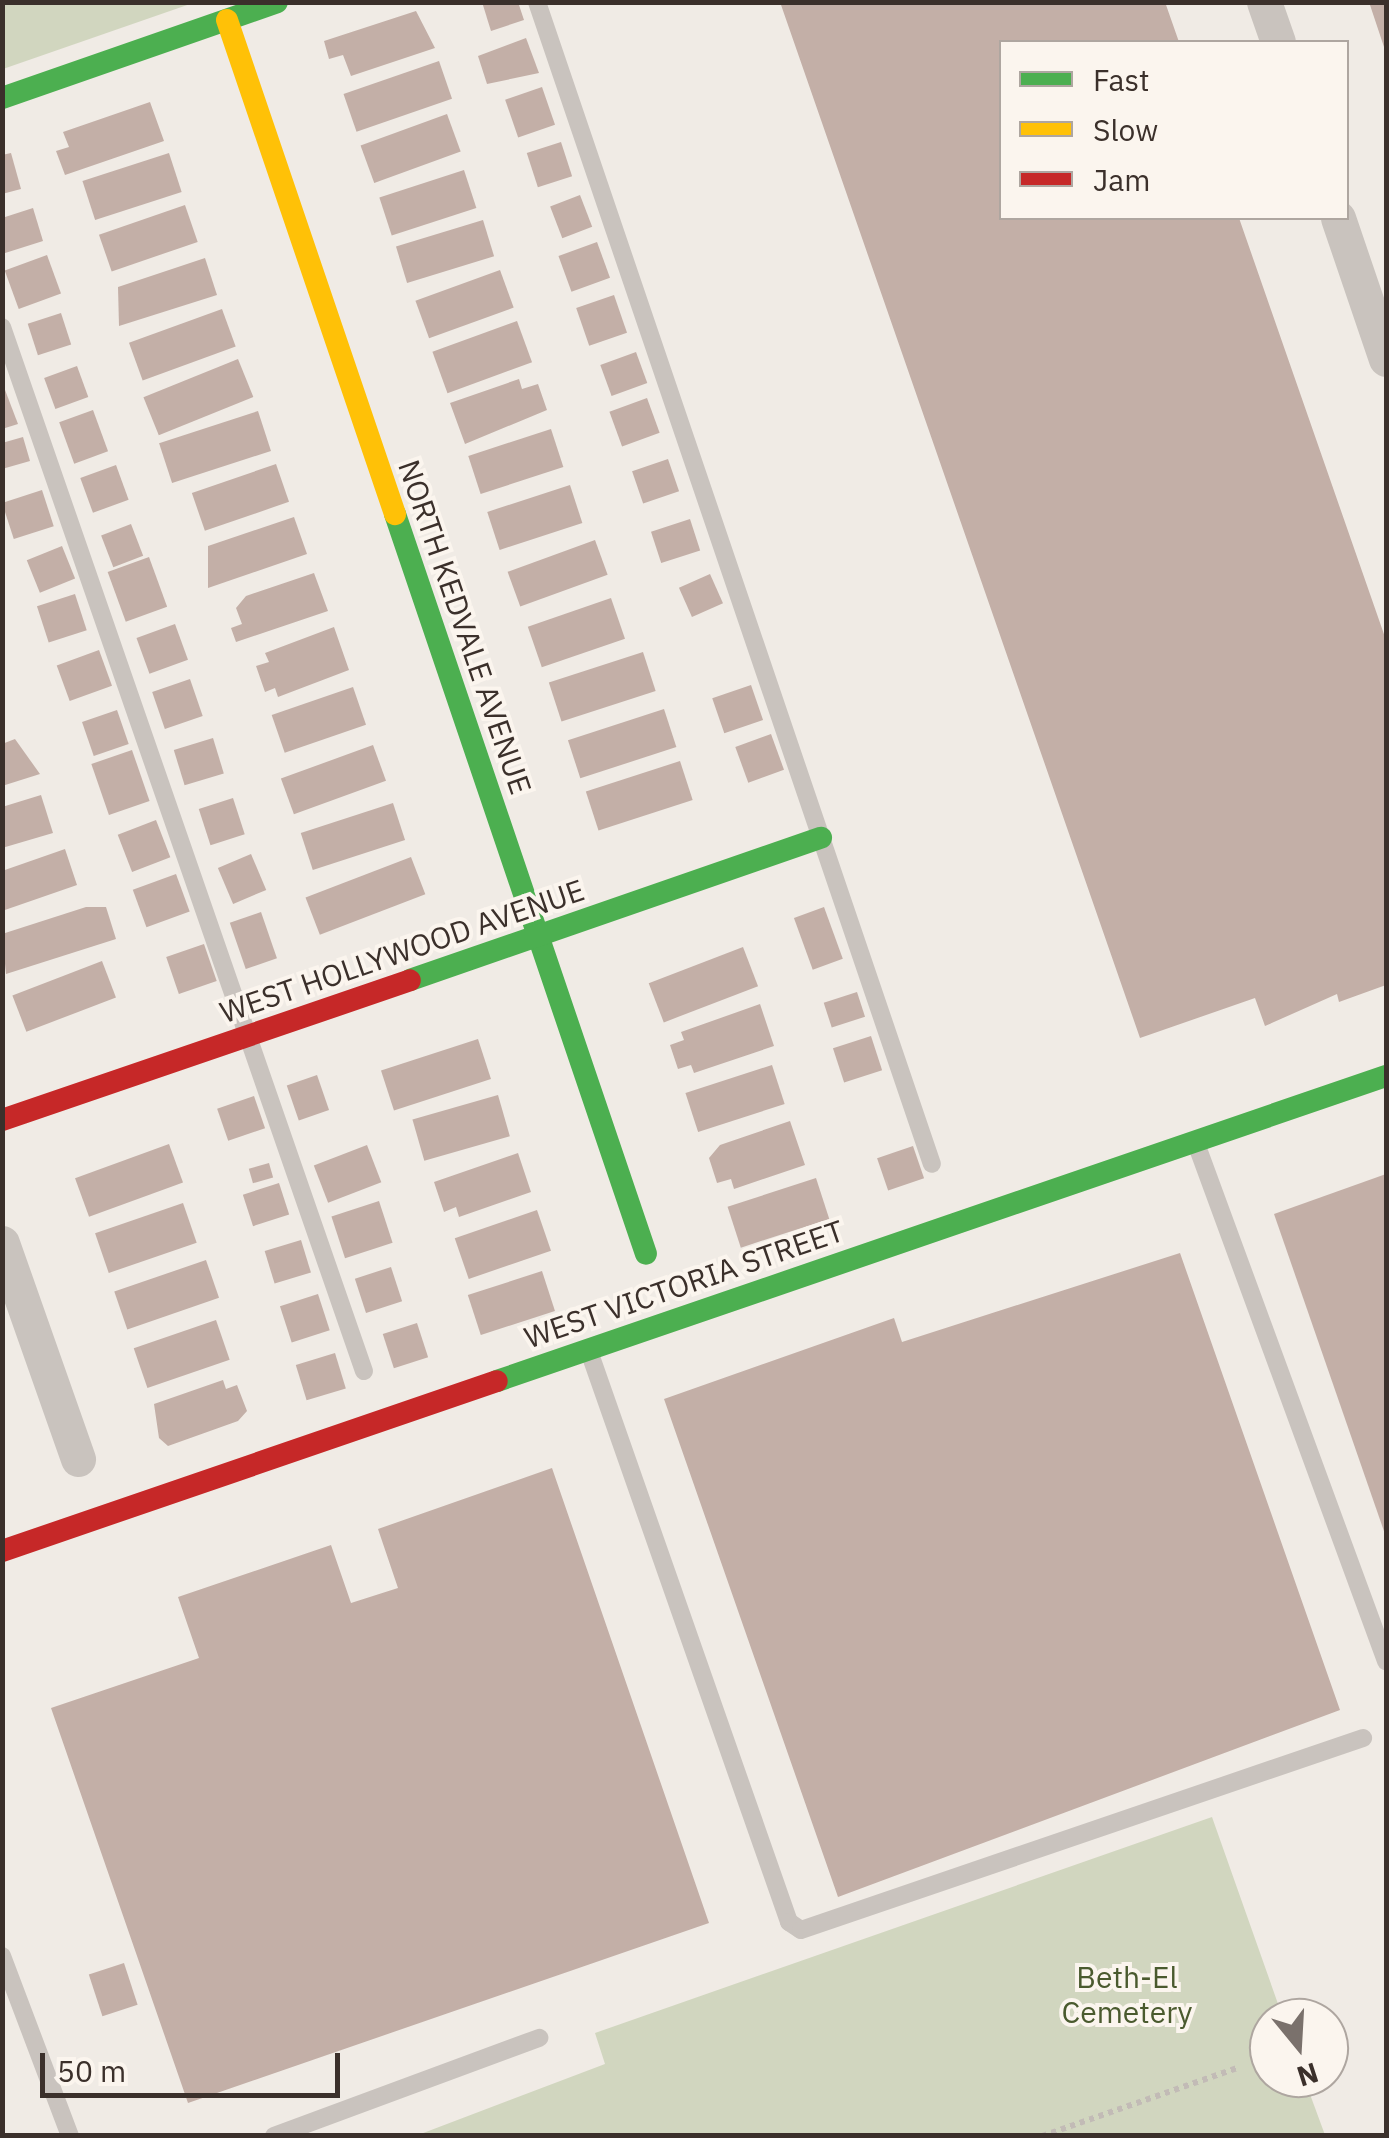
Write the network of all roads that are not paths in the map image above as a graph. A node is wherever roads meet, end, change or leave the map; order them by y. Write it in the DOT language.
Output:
graph roads {
  1 [pos="277,2"];
  2 [pos="537,2"];
  3 [pos="1264,2"];
  4 [pos="227,20"];
  5 [pos="1277,40"];
  6 [pos="2,98"];
  7 [pos="1339,220"];
  8 [pos="2,327"];
  9 [pos="1386,359"];
  10 [pos="821,838"];
  11 [pos="538,936"];
  12 [pos="248,1036"];
  13 [pos="1386,1076"];
  14 [pos="2,1120"];
  15 [pos="1195,1141"];
  16 [pos="932,1164"];
  17 [pos="2,1244"];
  18 [pos="646,1254"];
  19 [pos="588,1349"];
  20 [pos="364,1371"];
  21 [pos="78,1460"];
  22 [pos="2,1551"];
  23 [pos="1386,1661"];
  24 [pos="1364,1738"];
  25 [pos="2,1956"];
  26 [pos="540,2038"];
  27 [pos="70,2136"];
  28 [pos="274,2136"];
  1 -- 4 [label="street"];
  2 -- 10 [label="lane"];
  3 -- 5 [label="street"];
  4 -- 6 [label="street"];
  4 -- 11 [label="street, NORTH KEDVALE AVENUE"];
  7 -- 9 [label="street"];
  8 -- 12 [label="lane"];
  10 -- 11 [label="street, WEST HOLLYWOOD AVENUE"];
  10 -- 16 [label="lane"];
  11 -- 12 [label="street, WEST HOLLYWOOD AVENUE"];
  11 -- 18 [label="street, NORTH KEDVALE AVENUE"];
  12 -- 14 [label="street, WEST HOLLYWOOD AVENUE"];
  12 -- 20 [label="lane"];
  13 -- 15 [label="street, WEST VICTORIA STREET"];
  15 -- 19 [label="street, WEST VICTORIA STREET"];
  15 -- 23 [label="lane"];
  17 -- 21 [label="street"];
  19 -- 22 [label="street, WEST VICTORIA STREET"];
  19 -- 24 [label="lane"];
  25 -- 27 [label="lane"];
  26 -- 28 [label="lane"];
}
